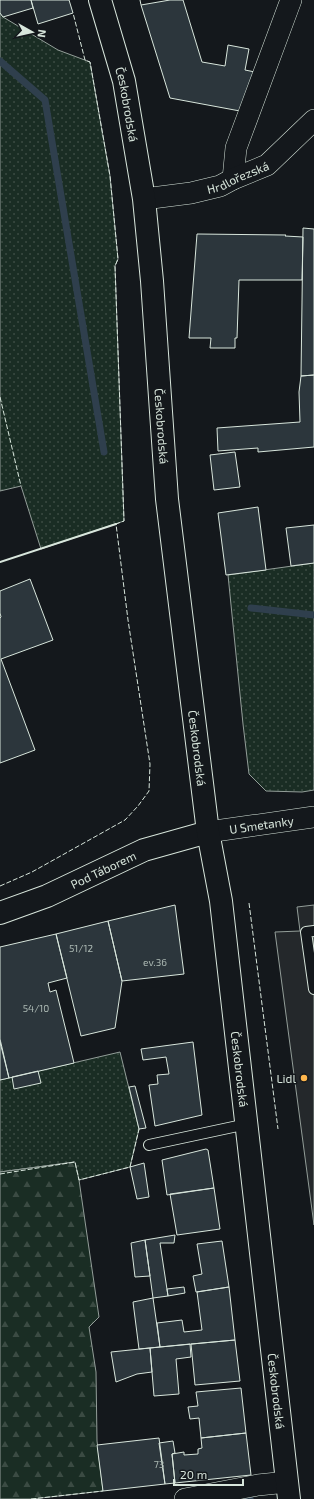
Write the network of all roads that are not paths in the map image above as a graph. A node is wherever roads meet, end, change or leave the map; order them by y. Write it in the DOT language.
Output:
graph roads {
  1 [pos="100,0"];
  2 [pos="291,0"];
  3 [pos="314,120"];
  4 [pos="233,180"];
  5 [pos="144,199"];
  6 [pos="314,817"];
  7 [pos="208,832"];
  8 [pos="0,913"];
  9 [pos="314,931"];
  10 [pos="314,989"];
  11 [pos="246,1124"];
  12 [pos="149,1145"];
  13 [pos="288,1491"];
  14 [pos="185,1499"];
  1 -- 5 [label="main road, Českobrodská"];
  2 -- 4 [label="street"];
  3 -- 4 [label="street, Hrdlořezská"];
  4 -- 5 [label="street, Hrdlořezská"];
  5 -- 7 [label="main road, Českobrodská"];
  6 -- 7 [label="street, U Smetanky"];
  7 -- 8 [label="main road, Pod Táborem"];
  7 -- 11 [label="main road, Českobrodská"];
  9 -- 10 [label="lane"];
  11 -- 12 [label="lane"];
  11 -- 13 [label="main road, Českobrodská"];
  13 -- 14 [label="street"];
}
